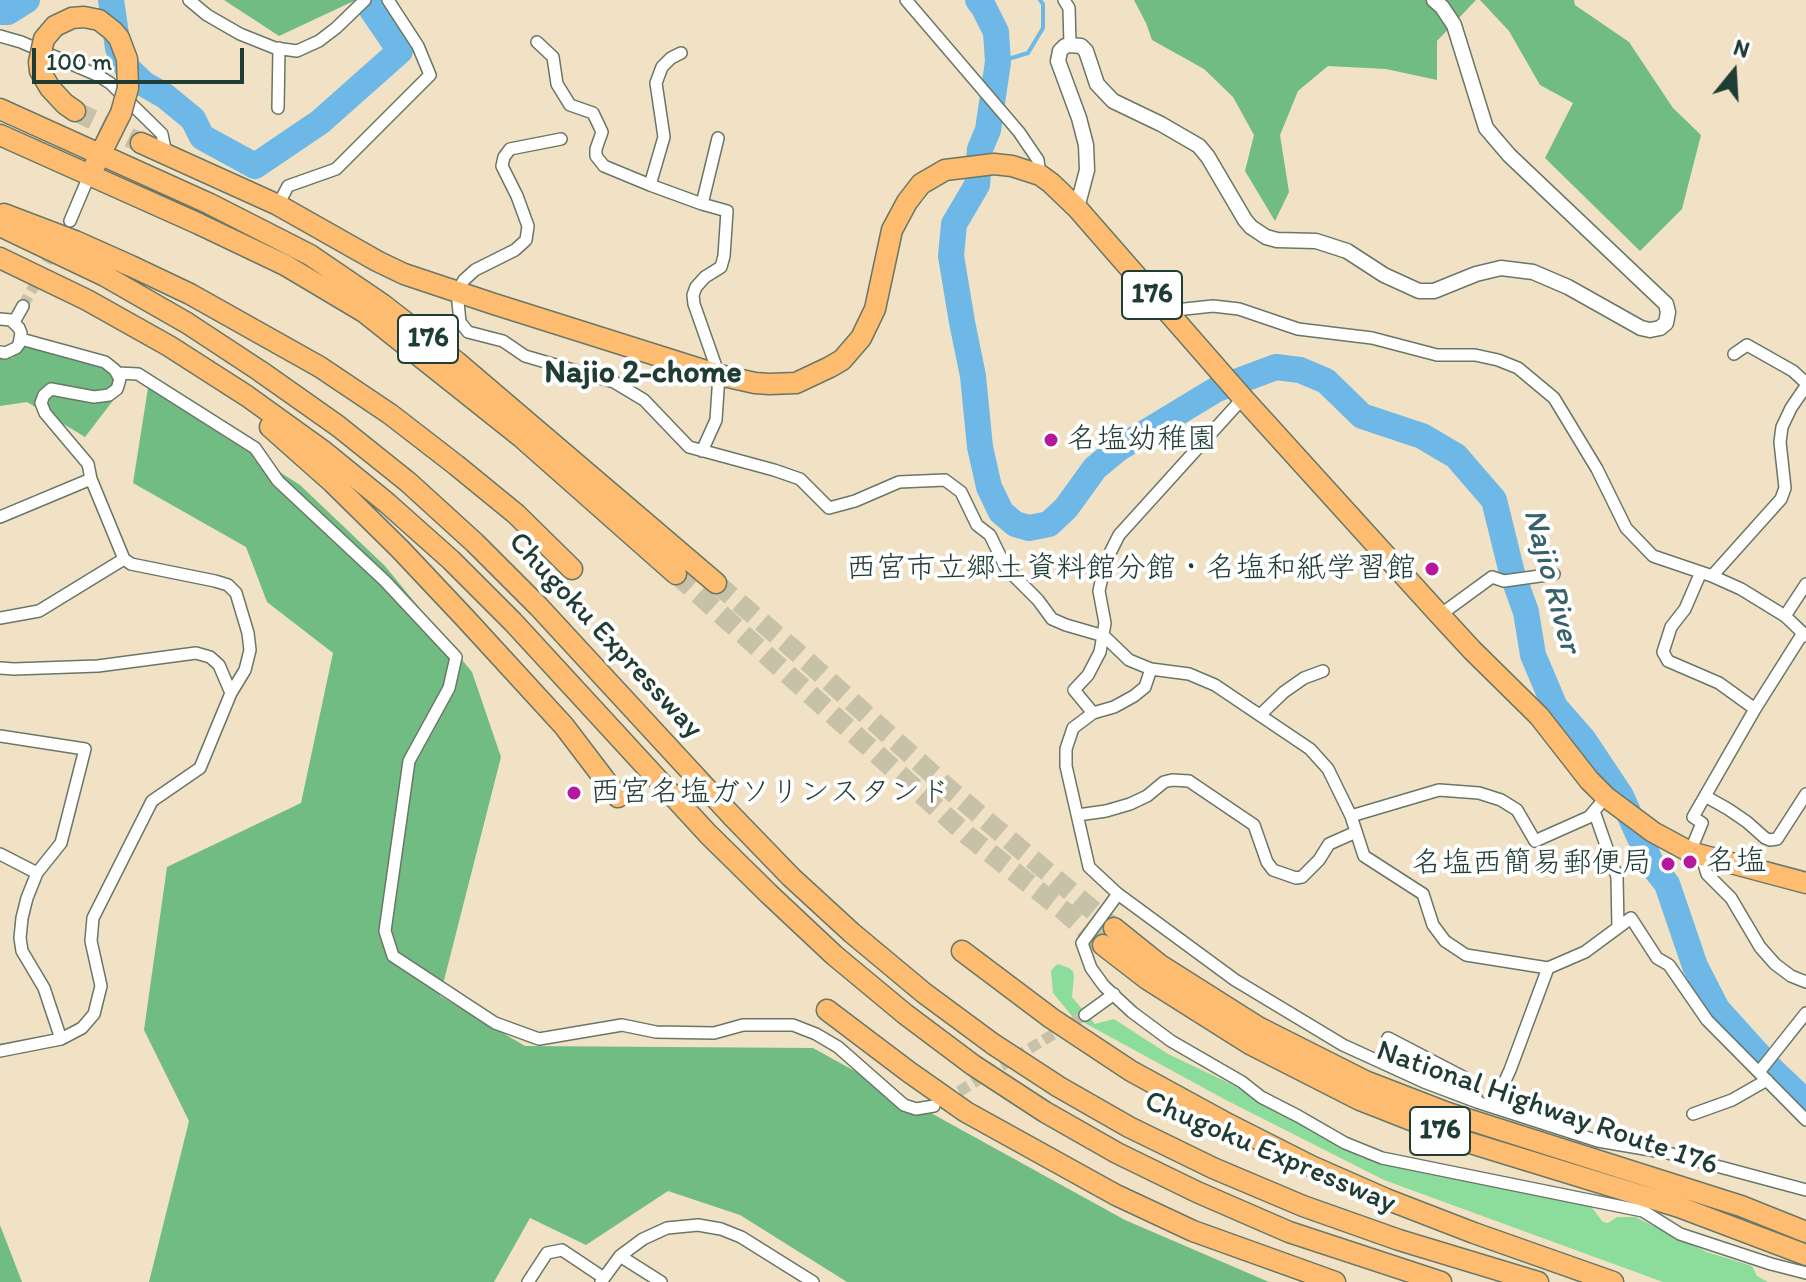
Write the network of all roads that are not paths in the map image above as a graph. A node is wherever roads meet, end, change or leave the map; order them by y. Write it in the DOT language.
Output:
graph roads {
  1 [pos="189,0"];
  2 [pos="365,0"];
  3 [pos="388,0"];
  4 [pos="906,0"];
  5 [pos="1064,0"];
  6 [pos="1434,0"];
  7 [pos="0,36"];
  8 [pos="537,42"];
  9 [pos="1070,45"];
  10 [pos="279,48"];
  11 [pos="681,53"];
  12 [pos="278,108"];
  13 [pos="0,109"];
  14 [pos="75,111"];
  15 [pos="0,135"];
  16 [pos="718,138"];
  17 [pos="561,139"];
  18 [pos="141,143"];
  19 [pos="166,154"];
  20 [pos="100,155"];
  21 [pos="1040,175"];
  22 [pos="89,176"];
  23 [pos="650,185"];
  24 [pos="702,204"];
  25 [pos="278,205"];
  26 [pos="1077,208"];
  27 [pos="0,213"];
  28 [pos="70,221"];
  29 [pos="0,226"];
  30 [pos="0,258"];
  31 [pos="457,292"];
  32 [pos="23,306"];
  33 [pos="1166,311"];
  34 [pos="0,319"];
  35 [pos="14,322"];
  36 [pos="21,339"];
  37 [pos="169,346"];
  38 [pos="0,352"];
  39 [pos="1734,354"];
  40 [pos="117,373"];
  41 [pos="719,375"];
  42 [pos="1806,384"];
  43 [pos="1243,397"];
  44 [pos="702,451"];
  45 [pos="91,479"];
  46 [pos="0,517"];
  47 [pos="124,559"];
  48 [pos="572,569"];
  49 [pos="676,574"];
  50 [pos="1554,574"];
  51 [pos="1706,574"];
  52 [pos="716,583"];
  53 [pos="1806,584"];
  54 [pos="1440,615"];
  55 [pos="1785,616"];
  56 [pos="0,618"];
  57 [pos="1804,635"];
  58 [pos="1104,636"];
  59 [pos="0,668"];
  60 [pos="1151,669"];
  61 [pos="1323,671"];
  62 [pos="231,693"];
  63 [pos="1755,709"];
  64 [pos="1093,713"];
  65 [pos="1260,715"];
  66 [pos="0,736"];
  67 [pos="1806,794"];
  68 [pos="1705,796"];
  69 [pos="618,797"];
  70 [pos="1600,804"];
  71 [pos="1078,815"];
  72 [pos="1351,816"];
  73 [pos="1356,832"];
  74 [pos="0,854"];
  75 [pos="1696,854"];
  76 [pos="37,873"];
  77 [pos="1806,883"];
  78 [pos="1118,894"];
  79 [pos="1618,928"];
  80 [pos="962,951"];
  81 [pos="1548,968"];
  82 [pos="1806,982"];
  83 [pos="1114,994"];
  84 [pos="827,1010"];
  85 [pos="1806,1013"];
  86 [pos="1085,1015"];
  87 [pos="1388,1038"];
  88 [pos="61,1039"];
  89 [pos="0,1051"];
  90 [pos="1763,1076"];
  91 [pos="1477,1102"];
  92 [pos="934,1106"];
  93 [pos="1493,1107"];
  94 [pos="1693,1114"];
  95 [pos="1806,1120"];
  96 [pos="1806,1190"];
  97 [pos="1806,1232"];
  98 [pos="1806,1255"];
  99 [pos="620,1256"];
  100 [pos="1806,1273"];
  101 [pos="602,1280"];
  102 [pos="528,1282"];
  103 [pos="661,1282"];
  104 [pos="812,1282"];
  105 [pos="1335,1282"];
  106 [pos="1441,1282"];
  107 [pos="1538,1282"];
  108 [pos="1613,1282"];
  1 -- 10 [label="street"];
  2 -- 10 [label="street"];
  3 -- 25 [label="street"];
  4 -- 21 [label="street"];
  5 -- 9 [label="street"];
  6 -- 9 [label="street"];
  7 -- 19 [label="street"];
  8 -- 23 [label="street"];
  9 -- 26 [label="street"];
  10 -- 12 [label="street"];
  11 -- 23 [label="street"];
  13 -- 20 [label="highway, 176"];
  14 -- 20 [label="highway, bridge"];
  15 -- 22 [label="highway, 176"];
  16 -- 24 [label="street"];
  17 -- 31 [label="street"];
  18 -- 19 [label="highway, 176"];
  19 -- 25 [label="highway, 176"];
  20 -- 22 [label="highway"];
  20 -- 52 [label="highway, 176"];
  21 -- 26 [label="highway, 176"];
  21 -- 41 [label="highway, 176"];
  22 -- 28 [label="street"];
  22 -- 49 [label="highway, 176"];
  23 -- 24 [label="street"];
  24 -- 41 [label="street"];
  25 -- 31 [label="highway, 176"];
  26 -- 33 [label="highway, 176"];
  27 -- 48 [label="highway"];
  29 -- 107 [label="highway, Chugoku Expressway"];
  30 -- 37 [label="highway, Chugoku Expressway"];
  31 -- 41 [label="highway, 176"];
  31 -- 44 [label="street"];
  32 -- 35 [label="street"];
  33 -- 43 [label="highway, 176"];
  33 -- 51 [label="street"];
  34 -- 35 [label="street"];
  35 -- 36 [label="street"];
  36 -- 38 [label="street"];
  36 -- 40 [label="street"];
  37 -- 69 [label="highway"];
  37 -- 106 [label="highway, Chugoku Expressway"];
  39 -- 42 [label="street"];
  40 -- 45 [label="street"];
  40 -- 92 [label="street"];
  41 -- 44 [label="street"];
  42 -- 51 [label="street"];
  43 -- 54 [label="highway, 176"];
  43 -- 58 [label="street"];
  44 -- 58 [label="street"];
  45 -- 46 [label="street"];
  45 -- 47 [label="street"];
  47 -- 56 [label="street"];
  47 -- 62 [label="street"];
  50 -- 54 [label="street"];
  51 -- 55 [label="street"];
  51 -- 63 [label="street"];
  53 -- 55 [label="street"];
  54 -- 70 [label="highway, 176"];
  55 -- 57 [label="street"];
  57 -- 63 [label="street"];
  58 -- 60 [label="street"];
  58 -- 64 [label="street"];
  59 -- 62 [label="street"];
  60 -- 64 [label="street"];
  60 -- 65 [label="street"];
  61 -- 65 [label="street"];
  62 -- 88 [label="street"];
  63 -- 68 [label="street"];
  64 -- 71 [label="street"];
  65 -- 72 [label="street"];
  66 -- 76 [label="street"];
  67 -- 68 [label="street"];
  68 -- 75 [label="street"];
  70 -- 72 [label="street"];
  70 -- 75 [label="highway, 176"];
  70 -- 79 [label="street"];
  71 -- 73 [label="street"];
  71 -- 78 [label="street"];
  72 -- 73 [label="street"];
  73 -- 81 [label="street"];
  74 -- 76 [label="street"];
  75 -- 77 [label="highway, 176"];
  75 -- 82 [label="street"];
  76 -- 88 [label="street"];
  78 -- 83 [label="street"];
  78 -- 91 [label="street"];
  79 -- 81 [label="street"];
  79 -- 90 [label="street"];
  80 -- 108 [label="highway"];
  81 -- 93 [label="street"];
  83 -- 86 [label="street"];
  83 -- 100 [label="street"];
  84 -- 105 [label="highway"];
  85 -- 90 [label="street"];
  87 -- 91 [label="street"];
  88 -- 89 [label="street"];
  90 -- 94 [label="street"];
  90 -- 95 [label="street"];
  91 -- 93 [label="street"];
  93 -- 96 [label="street"];
  97 -- 98 [label="highway, National Highway Route 176 / 176"];
  99 -- 101 [label="street"];
  99 -- 103 [label="street"];
  99 -- 104 [label="street"];
  101 -- 102 [label="street"];
}
